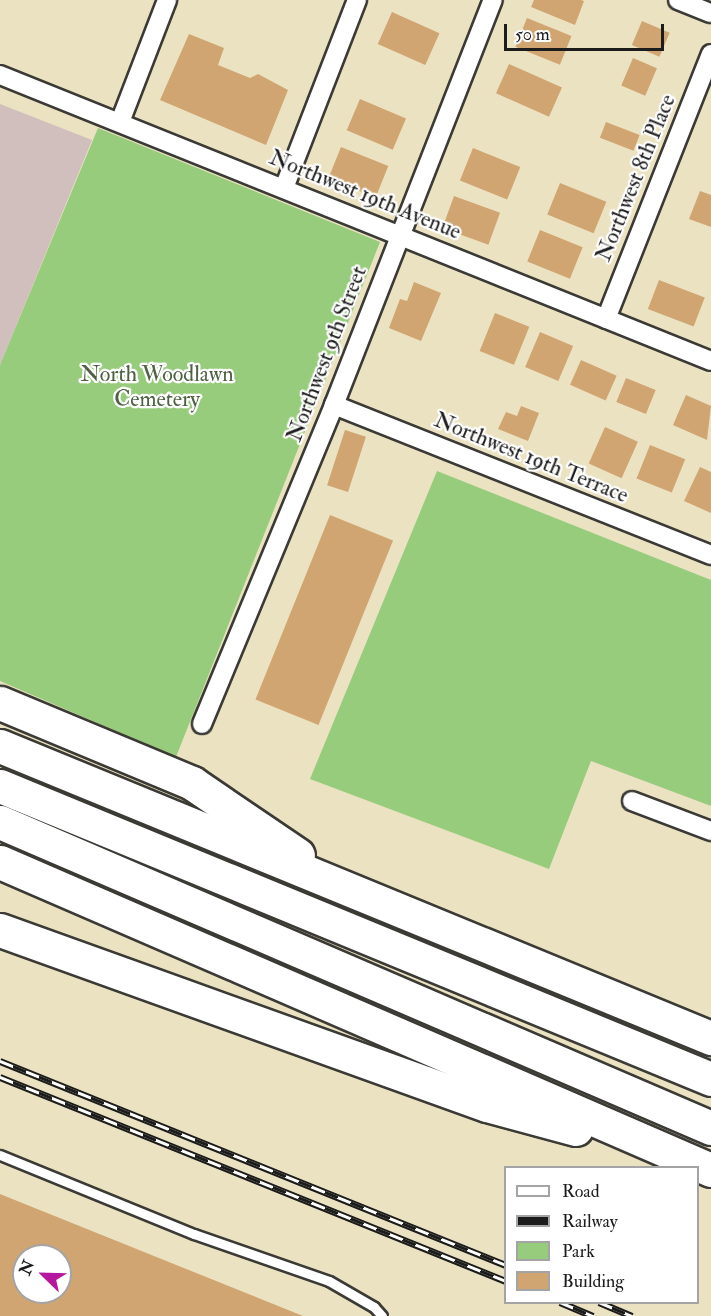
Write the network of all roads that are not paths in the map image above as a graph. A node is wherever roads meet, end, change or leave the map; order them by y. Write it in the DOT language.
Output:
graph roads {
  1 [pos="167,0"];
  2 [pos="357,0"];
  3 [pos="493,0"];
  4 [pos="678,0"];
  5 [pos="711,13"];
  6 [pos="711,54"];
  7 [pos="0,75"];
  8 [pos="120,122"];
  9 [pos="284,189"];
  10 [pos="399,235"];
  11 [pos="606,320"];
  12 [pos="711,361"];
  13 [pos="333,405"];
  14 [pos="711,555"];
  15 [pos="0,703"];
  16 [pos="202,724"];
  17 [pos="0,746"];
  18 [pos="0,786"];
  19 [pos="632,801"];
  20 [pos="0,822"];
  21 [pos="711,831"];
  22 [pos="0,862"];
  23 [pos="357,894"];
  24 [pos="0,930"];
  25 [pos="711,1038"];
  26 [pos="711,1079"];
  27 [pos="711,1128"];
  28 [pos="0,1155"];
  29 [pos="678,1156"];
  30 [pos="711,1170"];
  31 [pos="382,1316"];
  1 -- 8 [label="street"];
  2 -- 9 [label="street"];
  3 -- 10 [label="street, Northwest 9th Street"];
  4 -- 5 [label="street"];
  6 -- 11 [label="street, Northwest 8th Place"];
  7 -- 8 [label="street, Northwest 19th Avenue"];
  8 -- 9 [label="street, Northwest 19th Avenue"];
  9 -- 10 [label="street, Northwest 19th Avenue"];
  10 -- 11 [label="street, Northwest 19th Avenue"];
  10 -- 13 [label="street, Northwest 9th Street"];
  11 -- 12 [label="street, Northwest 19th Avenue"];
  13 -- 14 [label="street, Northwest 19th Terrace"];
  13 -- 16 [label="street, Northwest 9th Street"];
  15 -- 23 [label="highway"];
  17 -- 23 [label="highway"];
  18 -- 26 [label="highway"];
  19 -- 21 [label="street"];
  20 -- 27 [label="highway"];
  22 -- 29 [label="highway"];
  23 -- 25 [label="highway"];
  24 -- 29 [label="highway"];
  28 -- 31 [label="lane"];
  29 -- 30 [label="highway"];
}
